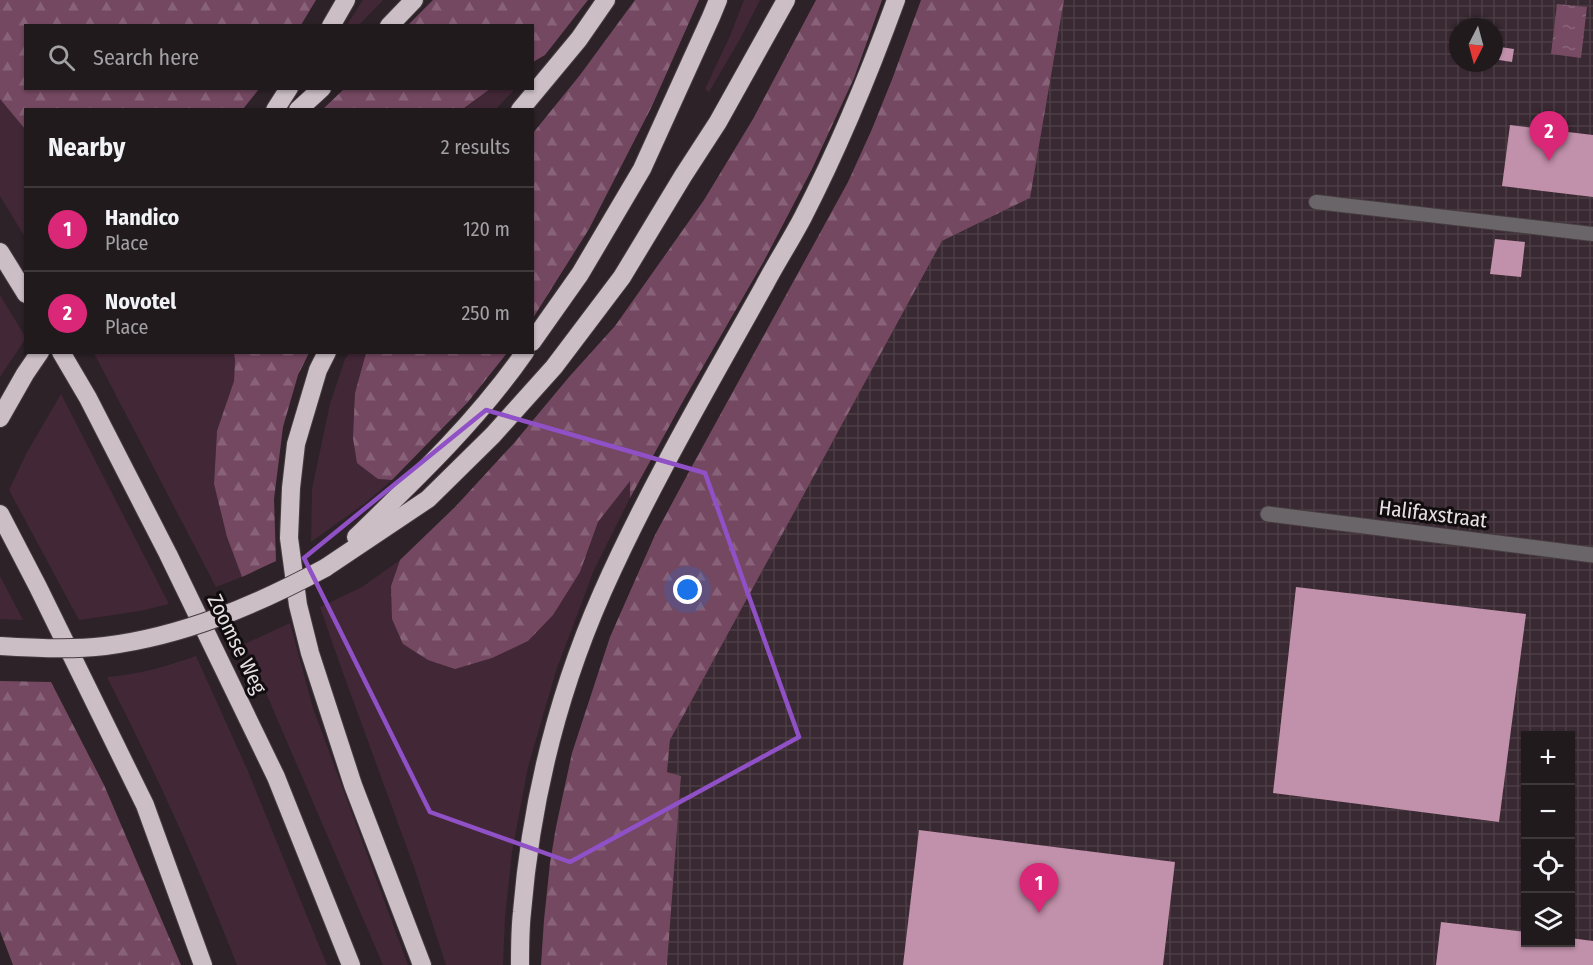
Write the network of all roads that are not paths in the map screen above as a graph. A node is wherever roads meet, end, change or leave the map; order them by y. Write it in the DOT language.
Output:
graph roads {
  1 [pos="346,0"];
  2 [pos="414,0"];
  3 [pos="606,0"];
  4 [pos="718,0"];
  5 [pos="786,0"];
  6 [pos="896,0"];
  7 [pos="332,24"];
  8 [pos="391,24"];
  9 [pos="288,90"];
  10 [pos="320,90"];
  11 [pos="276,108"];
  12 [pos="300,108"];
  13 [pos="522,108"];
  14 [pos="1316,202"];
  15 [pos="1593,234"];
  16 [pos="0,252"];
  17 [pos="24,291"];
  18 [pos="534,339"];
  19 [pos="39,354"];
  20 [pos="62,354"];
  21 [pos="326,354"];
  22 [pos="523,354"];
  23 [pos="0,418"];
  24 [pos="0,513"];
  25 [pos="1268,514"];
  26 [pos="1593,555"];
  27 [pos="325,568"];
  28 [pos="0,646"];
  29 [pos="203,965"];
  30 [pos="351,965"];
  31 [pos="422,965"];
  32 [pos="520,965"];
  1 -- 7 [label="highway"];
  2 -- 8 [label="highway"];
  3 -- 13 [label="highway"];
  4 -- 18 [label="highway"];
  5 -- 27 [label="highway"];
  6 -- 32 [label="highway"];
  9 -- 11 [label="highway"];
  10 -- 12 [label="highway"];
  14 -- 15 [label="lane"];
  16 -- 17 [label="highway"];
  19 -- 23 [label="highway"];
  20 -- 30 [label="highway, Zoomse Weg"];
  21 -- 31 [label="highway"];
  22 -- 27 [label="highway"];
  24 -- 29 [label="highway"];
  25 -- 26 [label="street, Halifaxstraat"];
  27 -- 28 [label="highway, bridge"];
}
